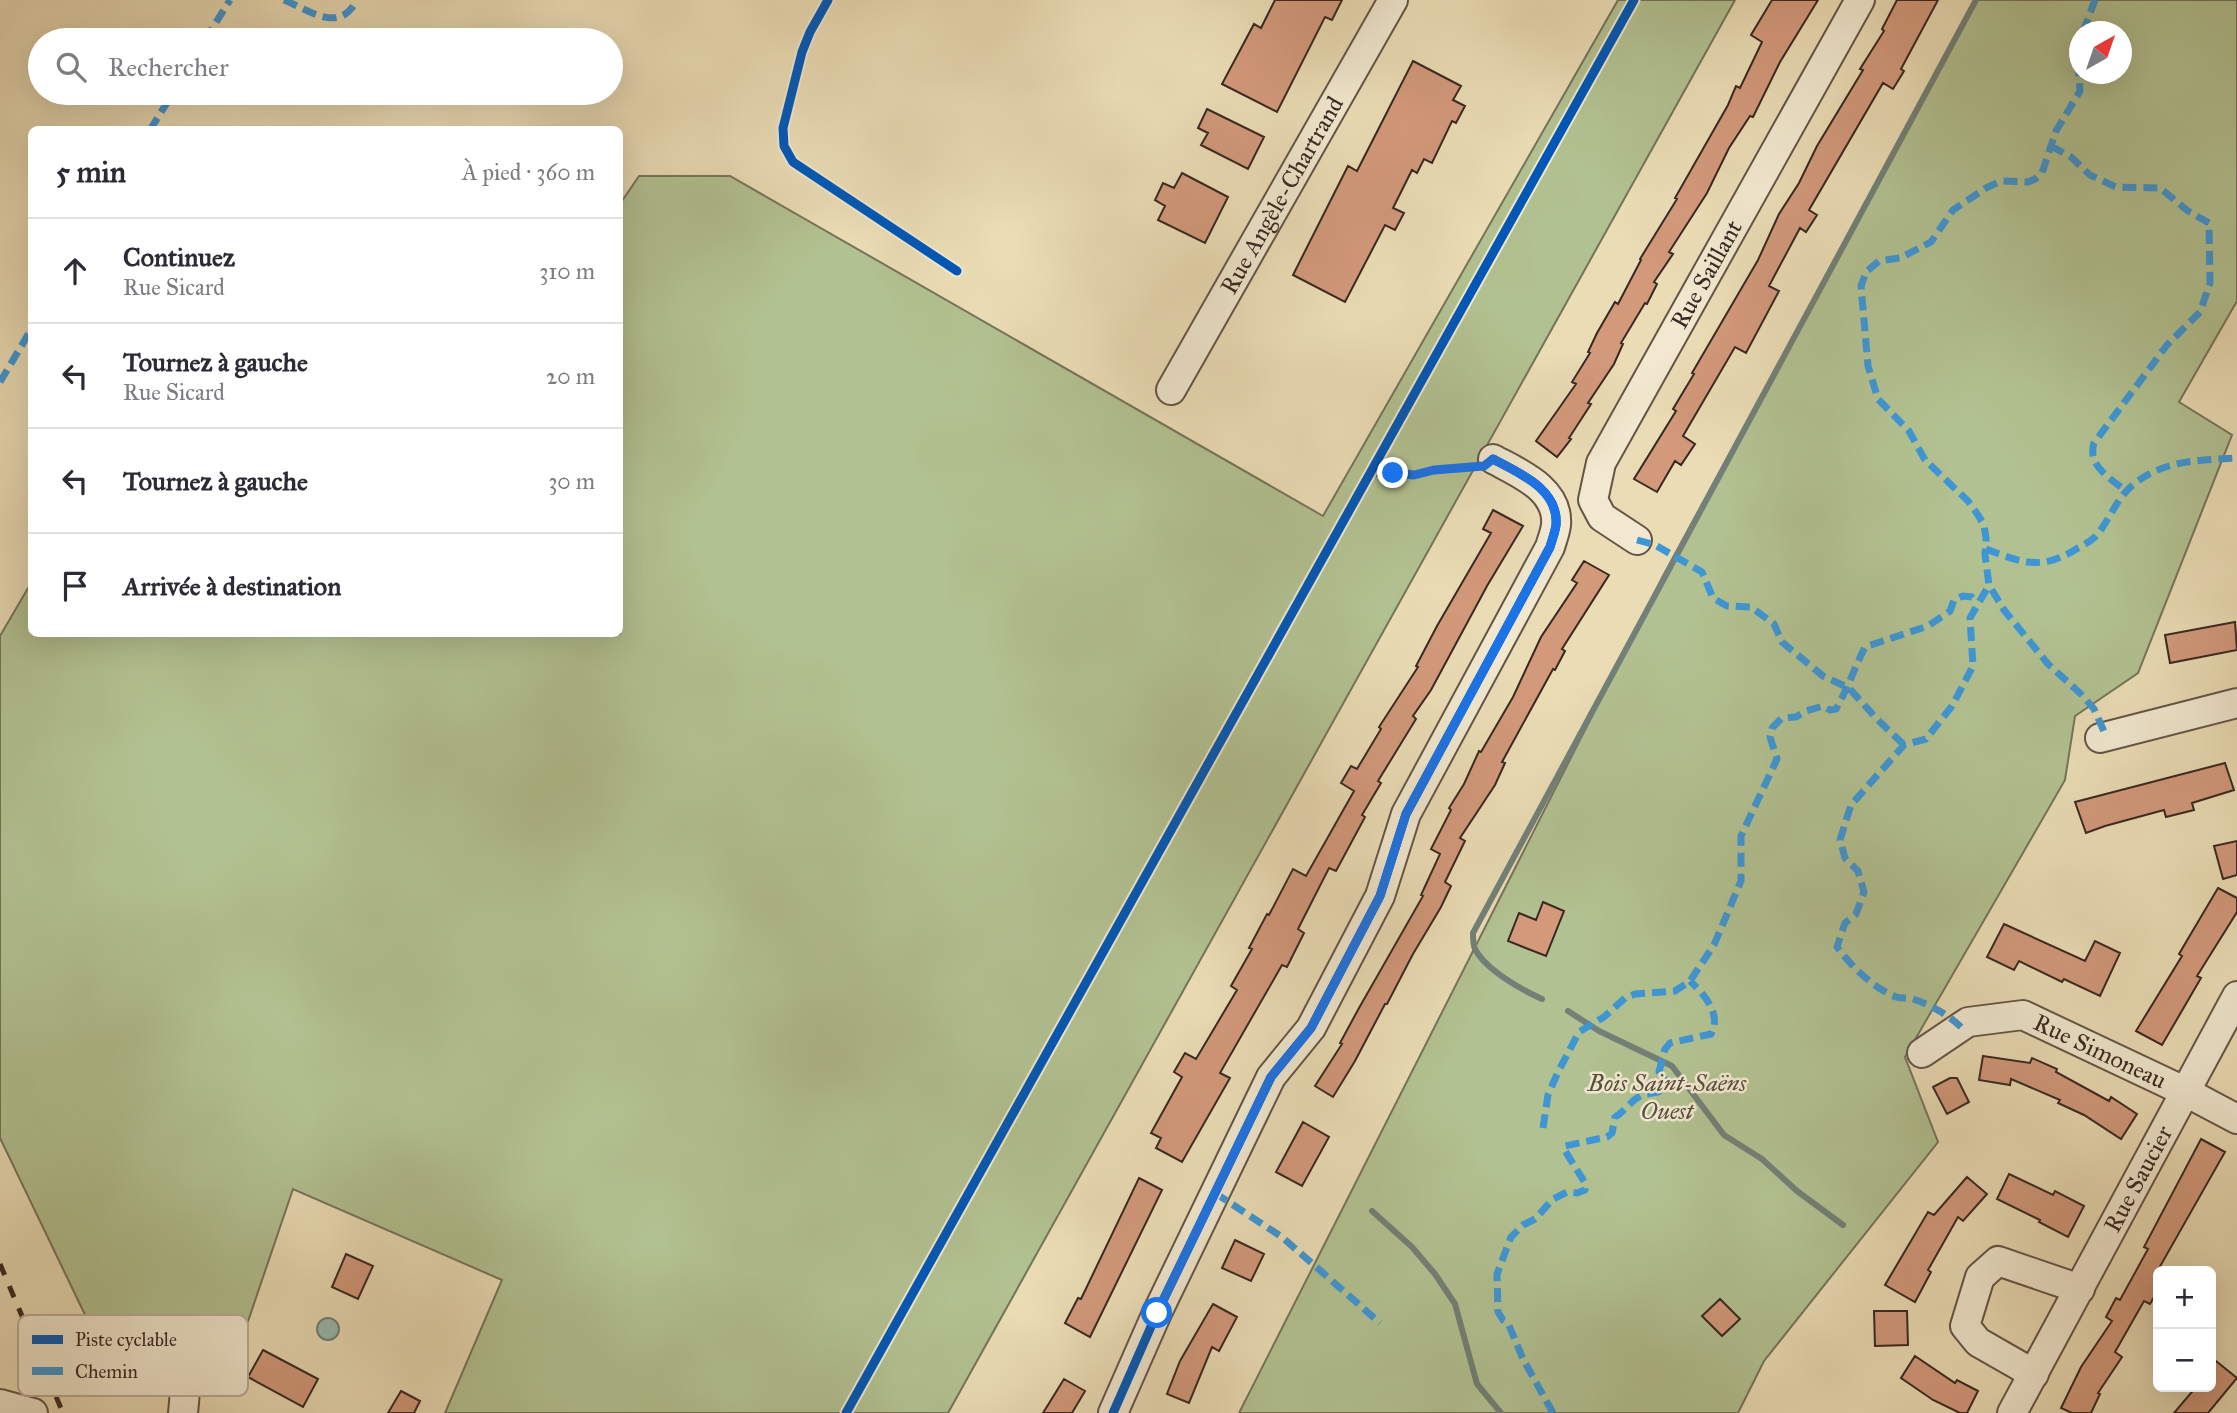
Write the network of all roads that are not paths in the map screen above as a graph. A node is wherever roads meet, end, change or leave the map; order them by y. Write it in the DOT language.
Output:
graph roads {
  1 [pos="1393,0"];
  2 [pos="1860,0"];
  3 [pos="1171,390"];
  4 [pos="1493,459"];
  5 [pos="1637,540"];
  6 [pos="2237,703"];
  7 [pos="2100,738"];
  8 [pos="2237,996"];
  9 [pos="1922,1053"];
  10 [pos="2184,1091"];
  11 [pos="2237,1119"];
  12 [pos="2080,1289"];
  13 [pos="2034,1374"];
  14 [pos="0,1404"];
  15 [pos="33,1413"];
  16 [pos="1113,1413"];
  17 [pos="2012,1413"];
  1 -- 3 [label="street, Rue Angèle-Chartrand"];
  2 -- 5 [label="street, Rue Saillant"];
  4 -- 16 [label="street"];
  6 -- 7 [label="street"];
  8 -- 10 [label="street, Rue Saucier"];
  9 -- 10 [label="street, Rue Simoneau"];
  10 -- 11 [label="street, Rue Simoneau"];
  10 -- 12 [label="street, Rue Saucier"];
  12 -- 13 [label="street, Rue Saucier"];
  12 -- 13 [label="street"];
  13 -- 17 [label="street, Rue Saucier"];
  14 -- 15 [label="street"];
}
